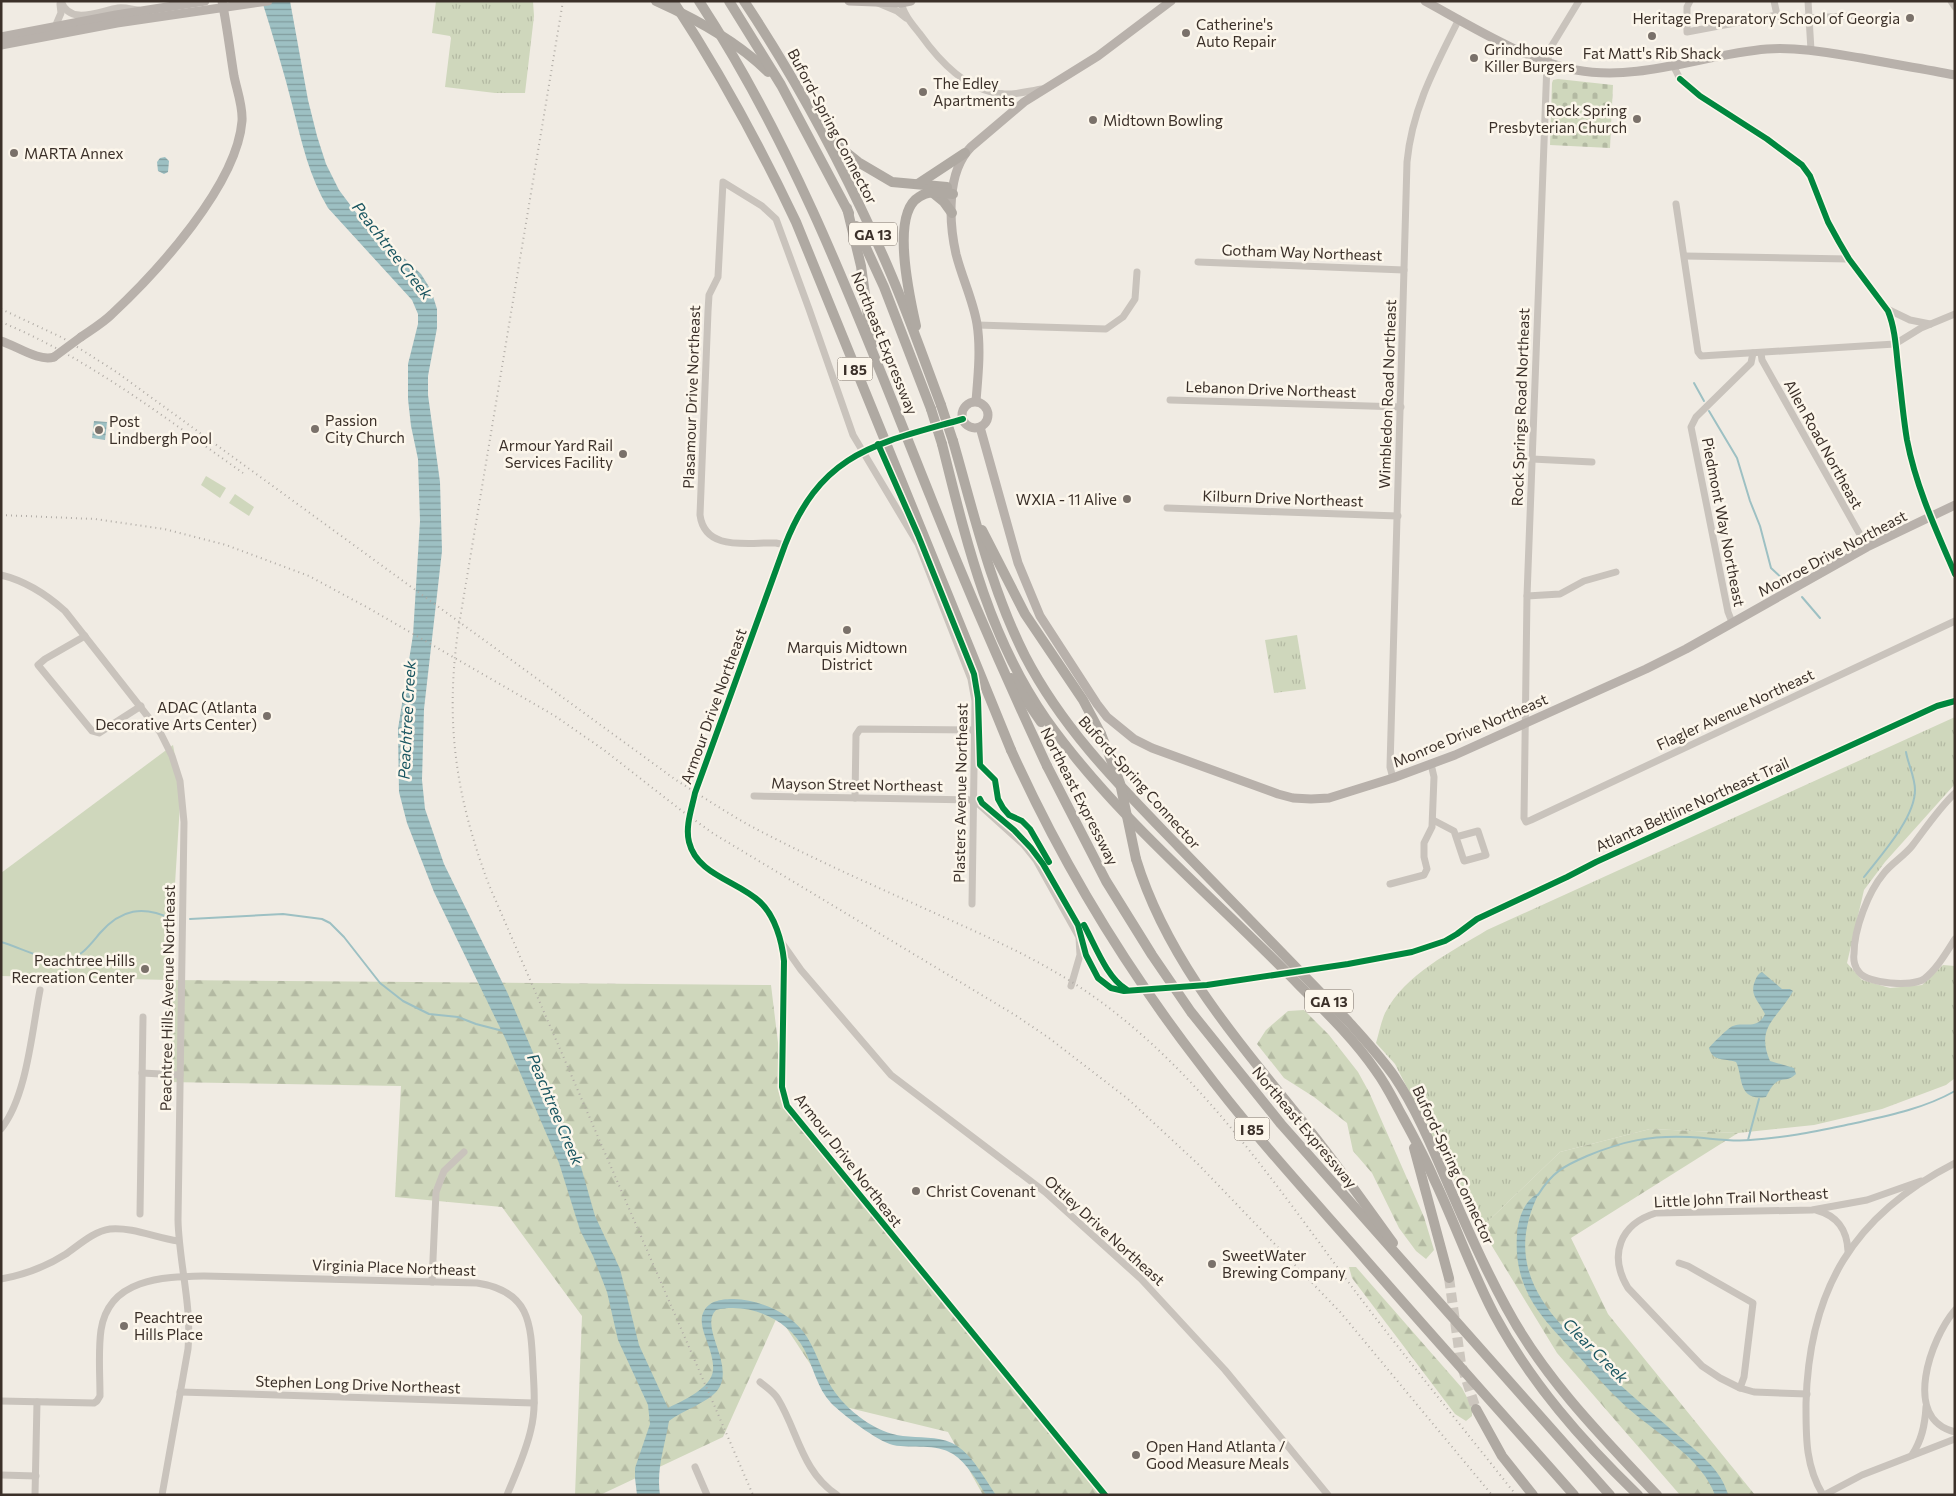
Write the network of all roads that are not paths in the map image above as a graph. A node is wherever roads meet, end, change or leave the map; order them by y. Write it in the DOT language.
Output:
graph roads {
  1 [pos="61,1"];
  2 [pos="205,1"];
  3 [pos="268,1"];
  4 [pos="656,1"];
  5 [pos="673,1"];
  6 [pos="699,1"];
  7 [pos="729,1"];
  8 [pos="744,1"];
  9 [pos="850,1"];
  10 [pos="911,1"];
  11 [pos="1171,1"];
  12 [pos="1425,1"];
  13 [pos="1579,1"];
  14 [pos="1690,1"];
  15 [pos="1774,1"];
  16 [pos="1808,1"];
  17 [pos="1951,1"];
  18 [pos="873,2"];
  19 [pos="901,2"];
  20 [pos="223,4"];
  21 [pos="1955,7"];
  22 [pos="143,11"];
  23 [pos="1777,15"];
  24 [pos="1850,16"];
  25 [pos="1809,18"];
  26 [pos="1458,19"];
  27 [pos="912,23"];
  28 [pos="55,27"];
  29 [pos="1,38"];
  30 [pos="1,45"];
  31 [pos="1811,50"];
  32 [pos="1547,63"];
  33 [pos="1673,65"];
  34 [pos="1955,75"];
  35 [pos="781,85"];
  36 [pos="1049,88"];
  37 [pos="1002,94"];
  38 [pos="1013,94"];
  39 [pos="1024,102"];
  40 [pos="1016,109"];
  41 [pos="821,131"];
  42 [pos="965,153"];
  43 [pos="723,182"];
  44 [pos="918,184"];
  45 [pos="953,191"];
  46 [pos="932,193"];
  47 [pos="1676,204"];
  48 [pos="847,208"];
  49 [pos="952,213"];
  50 [pos="1685,256"];
  51 [pos="1849,259"];
  52 [pos="1198,262"];
  53 [pos="1404,270"];
  54 [pos="1137,272"];
  55 [pos="1885,308"];
  56 [pos="1955,314"];
  57 [pos="1931,324"];
  58 [pos="977,325"];
  59 [pos="1,341"];
  60 [pos="917,342"];
  61 [pos="1895,344"];
  62 [pos="1753,353"];
  63 [pos="1761,353"];
  64 [pos="1170,400"];
  65 [pos="976,401"];
  66 [pos="1401,407"];
  67 [pos="963,419"];
  68 [pos="980,427"];
  69 [pos="901,437"];
  70 [pos="862,451"];
  71 [pos="1532,458"];
  72 [pos="1592,462"];
  73 [pos="1955,505"];
  74 [pos="1167,508"];
  75 [pos="1398,516"];
  76 [pos="1930,516"];
  77 [pos="978,527"];
  78 [pos="785,545"];
  79 [pos="1867,547"];
  80 [pos="1616,572"];
  81 [pos="1955,574"];
  82 [pos="1,575"];
  83 [pos="1527,596"];
  84 [pos="1955,621"];
  85 [pos="1732,622"];
  86 [pos="85,636"];
  87 [pos="141,706"];
  88 [pos="1526,722"];
  89 [pos="975,730"];
  90 [pos="1432,764"];
  91 [pos="1392,778"];
  92 [pos="1955,793"];
  93 [pos="754,796"];
  94 [pos="855,798"];
  95 [pos="974,800"];
  96 [pos="1131,819"];
  97 [pos="1433,820"];
  98 [pos="1526,822"];
  99 [pos="1456,837"];
  100 [pos="1390,884"];
  101 [pos="972,904"];
  102 [pos="1955,940"];
  103 [pos="782,943"];
  104 [pos="1071,986"];
  105 [pos="40,990"];
  106 [pos="143,1017"];
  107 [pos="142,1073"];
  108 [pos="180,1075"];
  109 [pos="1407,1125"];
  110 [pos="1,1129"];
  111 [pos="464,1152"];
  112 [pos="1955,1162"];
  113 [pos="1921,1181"];
  114 [pos="1814,1209"];
  115 [pos="140,1214"];
  116 [pos="178,1241"];
  117 [pos="1848,1251"];
  118 [pos="1678,1263"];
  119 [pos="184,1276"];
  120 [pos="1449,1278"];
  121 [pos="1,1279"];
  122 [pos="432,1282"];
  123 [pos="1429,1292"];
  124 [pos="1955,1310"];
  125 [pos="760,1382"];
  126 [pos="1740,1388"];
  127 [pos="180,1392"];
  128 [pos="1807,1394"];
  129 [pos="1,1401"];
  130 [pos="37,1402"];
  131 [pos="534,1403"];
  132 [pos="1926,1407"];
  133 [pos="1476,1410"];
  134 [pos="1955,1432"];
  135 [pos="1955,1439"];
  136 [pos="1912,1455"];
  137 [pos="695,1466"];
  138 [pos="1,1475"];
  139 [pos="36,1476"];
  140 [pos="35,1495"];
  141 [pos="162,1495"];
  142 [pos="507,1495"];
  143 [pos="707,1495"];
  144 [pos="837,1495"];
  145 [pos="1104,1495"];
  146 [pos="1328,1495"];
  147 [pos="1533,1495"];
  148 [pos="1574,1495"];
  149 [pos="1610,1495"];
  150 [pos="1638,1495"];
  151 [pos="1657,1495"];
  152 [pos="1823,1495"];
  1 -- 22 [label="street"];
  1 -- 28 [label="street"];
  2 -- 22 [label="main road"];
  3 -- 20 [label="main road"];
  4 -- 35 [label="highway"];
  5 -- 148 [label="highway, I 85, bridge"];
  6 -- 123 [label="highway, Northeast Expressway / I 85, bridge"];
  7 -- 35 [label="highway, Buford-Spring Connector / GA 13"];
  8 -- 41 [label="highway, Buford-Spring Connector / GA 13"];
  9 -- 18 [label="main road"];
  10 -- 19 [label="main road"];
  11 -- 36 [label="main road, Monroe Drive Northeast"];
  12 -- 26 [label="main road"];
  13 -- 32 [label="street, Rock Springs Road Northeast"];
  14 -- 23 [label="street"];
  15 -- 23 [label="street"];
  16 -- 25 [label="street"];
  17 -- 21 [label="street"];
  18 -- 19 [label="main road"];
  18 -- 27 [label="street"];
  19 -- 27 [label="street"];
  20 -- 30 [label="main road"];
  20 -- 59 [label="main road, bridge"];
  22 -- 28 [label="main road"];
  23 -- 25 [label="street"];
  24 -- 25 [label="street"];
  25 -- 31 [label="street"];
  26 -- 32 [label="main road"];
  26 -- 53 [label="street, Wimbledon Road Northeast"];
  27 -- 37 [label="street"];
  28 -- 29 [label="main road"];
  31 -- 33 [label="main road"];
  31 -- 34 [label="main road"];
  32 -- 33 [label="main road"];
  32 -- 71 [label="street, Rock Springs Road Northeast"];
  33 -- 51 [label="street"];
  35 -- 48 [label="highway, Buford-Spring Connector / GA 13"];
  36 -- 38 [label="street"];
  36 -- 39 [label="main road, Monroe Drive Northeast"];
  37 -- 38 [label="street"];
  37 -- 40 [label="street"];
  38 -- 39 [label="street"];
  39 -- 40 [label="main road, Monroe Drive Northeast"];
  40 -- 42 [label="main road, Monroe Drive Northeast"];
  41 -- 44 [label="highway"];
  41 -- 60 [label="highway, Buford-Spring Connector / GA 13"];
  42 -- 44 [label="highway"];
  42 -- 45 [label="main road, Monroe Drive Northeast"];
  43 -- 70 [label="street, Plasters Avenue Northeast"];
  43 -- 78 [label="street, Plasamour Drive Northeast"];
  44 -- 45 [label="highway"];
  45 -- 46 [label="highway"];
  45 -- 49 [label="main road, Monroe Drive Northeast"];
  46 -- 49 [label="highway"];
  46 -- 60 [label="highway"];
  47 -- 50 [label="street"];
  48 -- 69 [label="highway"];
  48 -- 96 [label="highway, Buford-Spring Connector / GA 13, bridge"];
  49 -- 58 [label="main road, Monroe Drive Northeast"];
  50 -- 51 [label="street"];
  50 -- 62 [label="street"];
  51 -- 55 [label="street"];
  52 -- 53 [label="street, Gotham Way Northeast"];
  53 -- 66 [label="street, Wimbledon Road Northeast"];
  54 -- 58 [label="street"];
  55 -- 57 [label="street"];
  55 -- 61 [label="street"];
  56 -- 57 [label="street"];
  57 -- 61 [label="street"];
  58 -- 65 [label="main road, Monroe Drive Northeast"];
  60 -- 77 [label="highway, Buford-Spring Connector / GA 13, bridge"];
  61 -- 63 [label="street"];
  61 -- 76 [label="street"];
  62 -- 63 [label="street"];
  62 -- 85 [label="street, Piedmont Way Northeast"];
  63 -- 79 [label="street, Allen Road Northeast"];
  64 -- 66 [label="street, Lebanon Drive Northeast"];
  65 -- 67 [label="main road"];
  65 -- 68 [label="main road, Monroe Drive Northeast"];
  66 -- 75 [label="street, Wimbledon Road Northeast"];
  67 -- 68 [label="main road"];
  67 -- 69 [label="street, Armour Drive Northeast"];
  68 -- 91 [label="main road, Monroe Drive Northeast"];
  69 -- 70 [label="street, Armour Drive Northeast"];
  69 -- 96 [label="highway"];
  70 -- 78 [label="street, Armour Drive Northeast"];
  70 -- 89 [label="street, Plasters Avenue Northeast"];
  71 -- 72 [label="street"];
  71 -- 83 [label="street, Rock Springs Road Northeast"];
  73 -- 76 [label="main road, Monroe Drive Northeast"];
  74 -- 75 [label="street, Kilburn Drive Northeast"];
  75 -- 91 [label="street, Wimbledon Road Northeast"];
  76 -- 79 [label="main road, Monroe Drive Northeast"];
  76 -- 81 [label="street"];
  77 -- 123 [label="highway, bridge"];
  77 -- 151 [label="highway, Buford-Spring Connector / GA 13"];
  78 -- 103 [label="street, Armour Drive Northeast"];
  79 -- 85 [label="main road, Monroe Drive Northeast"];
  80 -- 83 [label="street"];
  82 -- 86 [label="street, Peachtree Hills Avenue Northeast"];
  83 -- 88 [label="street, Rock Springs Road Northeast"];
  84 -- 98 [label="street, Flagler Avenue Northeast"];
  85 -- 88 [label="main road, Monroe Drive Northeast"];
  86 -- 87 [label="street, Peachtree Hills Avenue Northeast"];
  86 -- 87 [label="street"];
  87 -- 108 [label="street, Peachtree Hills Avenue Northeast"];
  88 -- 90 [label="main road, Monroe Drive Northeast"];
  88 -- 98 [label="street, Rock Springs Road Northeast"];
  89 -- 94 [label="street"];
  89 -- 95 [label="street, Plasters Avenue Northeast"];
  90 -- 91 [label="main road, Monroe Drive Northeast"];
  90 -- 97 [label="street"];
  92 -- 102 [label="street"];
  93 -- 94 [label="street, Mayson Street Northeast"];
  94 -- 95 [label="street, Mayson Street Northeast"];
  95 -- 101 [label="street, Plasters Avenue Northeast"];
  95 -- 104 [label="street"];
  96 -- 109 [label="highway, Buford-Spring Connector / GA 13"];
  97 -- 99 [label="street"];
  97 -- 100 [label="street"];
  99 -- 99 [label="street"];
  103 -- 145 [label="street, Armour Drive Northeast"];
  103 -- 146 [label="street, Ottley Drive Northeast"];
  105 -- 110 [label="street"];
  106 -- 107 [label="street"];
  107 -- 108 [label="street"];
  107 -- 115 [label="street"];
  108 -- 116 [label="street, Peachtree Hills Avenue Northeast"];
  109 -- 120 [label="highway"];
  109 -- 150 [label="highway, Buford-Spring Connector / GA 13"];
  111 -- 122 [label="street"];
  112 -- 113 [label="street"];
  113 -- 114 [label="street, Little John Trail Northeast"];
  113 -- 117 [label="street"];
  114 -- 117 [label="street"];
  114 -- 126 [label="street, Little John Trail Northeast"];
  116 -- 119 [label="street, Peachtree Hills Avenue Northeast"];
  116 -- 121 [label="street"];
  117 -- 128 [label="street"];
  118 -- 126 [label="street"];
  119 -- 122 [label="street, Virginia Place Northeast"];
  119 -- 127 [label="street, Peachtree Hills Avenue Northeast"];
  119 -- 130 [label="street, Virginia Place Northeast"];
  122 -- 131 [label="street, Virginia Place Northeast"];
  123 -- 149 [label="highway, Northeast Expressway / I 85"];
  124 -- 132 [label="street"];
  125 -- 144 [label="street"];
  126 -- 128 [label="street, Little John Trail Northeast"];
  127 -- 131 [label="street, Stephen Long Drive Northeast"];
  127 -- 141 [label="street, Peachtree Hills Avenue Northeast"];
  128 -- 152 [label="street"];
  129 -- 130 [label="street"];
  130 -- 139 [label="street"];
  131 -- 142 [label="street, Virginia Place Northeast"];
  132 -- 134 [label="street"];
  132 -- 136 [label="street"];
  133 -- 147 [label="highway"];
  135 -- 136 [label="street"];
  136 -- 152 [label="street"];
  137 -- 143 [label="street"];
  138 -- 139 [label="street"];
  139 -- 140 [label="street"];
}
